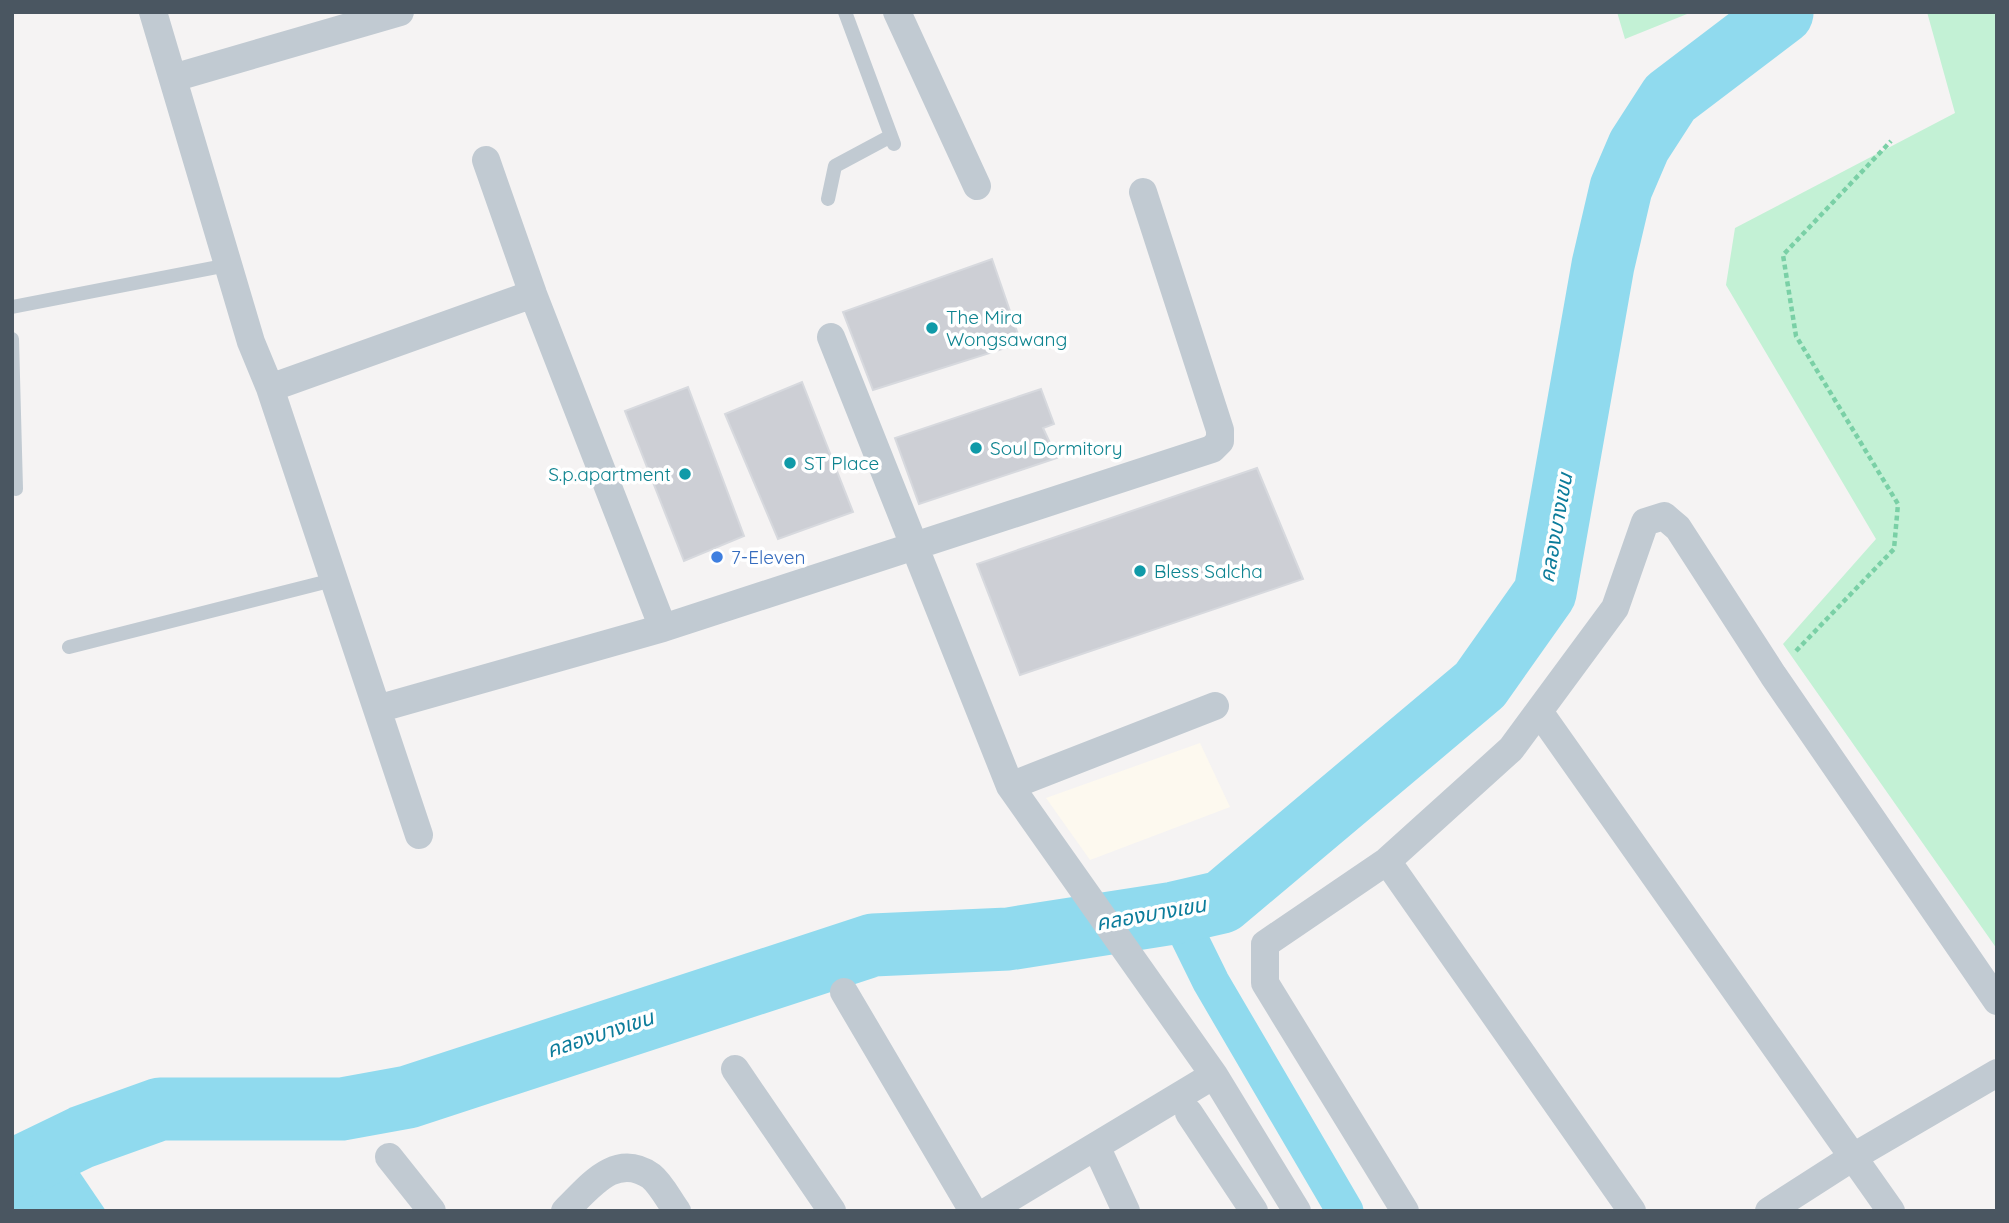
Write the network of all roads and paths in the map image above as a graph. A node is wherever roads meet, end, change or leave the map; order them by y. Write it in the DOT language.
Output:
graph roads {
  1 [pos="153,12"];
  2 [pos="400,12"];
  3 [pos="845,12"];
  4 [pos="897,12"];
  5 [pos="173,78"];
  6 [pos="1891,141"];
  7 [pos="486,160"];
  8 [pos="977,186"];
  9 [pos="1143,192"];
  10 [pos="828,199"];
  11 [pos="228,265"];
  12 [pos="533,294"];
  13 [pos="12,307"];
  14 [pos="831,337"];
  15 [pos="12,339"];
  16 [pos="270,388"];
  17 [pos="16,489"];
  18 [pos="913,546"];
  19 [pos="333,580"];
  20 [pos="663,628"];
  21 [pos="69,647"];
  22 [pos="1773,675"];
  23 [pos="1215,706"];
  24 [pos="377,709"];
  25 [pos="1540,713"];
  26 [pos="1010,786"];
  27 [pos="419,835"];
  28 [pos="1387,862"];
  29 [pos="844,992"];
  30 [pos="1997,1001"];
  31 [pos="735,1069"];
  32 [pos="1997,1073"];
  33 [pos="1214,1075"];
  34 [pos="1189,1113"];
  35 [pos="1096,1146"];
  36 [pos="389,1157"];
  37 [pos="1853,1157"];
  38 [pos="432,1211"];
  39 [pos="565,1211"];
  40 [pos="677,1211"];
  41 [pos="832,1211"];
  42 [pos="973,1211"];
  43 [pos="988,1211"];
  44 [pos="1126,1211"];
  45 [pos="1254,1211"];
  46 [pos="1297,1211"];
  47 [pos="1405,1211"];
  48 [pos="1632,1211"];
  49 [pos="1769,1211"];
  50 [pos="1891,1211"];
  1 -- 5 [label="street"];
  2 -- 5 [label="street"];
  3 -- 10 [label="lane"];
  4 -- 8 [label="street"];
  5 -- 11 [label="street"];
  6 -- 22 [label="path"];
  7 -- 12 [label="street"];
  9 -- 18 [label="street"];
  11 -- 13 [label="lane"];
  11 -- 16 [label="street"];
  12 -- 16 [label="street"];
  12 -- 20 [label="street"];
  14 -- 18 [label="street"];
  15 -- 17 [label="lane"];
  16 -- 19 [label="street"];
  18 -- 20 [label="street"];
  18 -- 26 [label="street"];
  19 -- 21 [label="lane"];
  19 -- 24 [label="street"];
  20 -- 24 [label="street"];
  22 -- 25 [label="street"];
  22 -- 30 [label="street"];
  23 -- 26 [label="street"];
  24 -- 27 [label="street"];
  25 -- 28 [label="street"];
  25 -- 37 [label="street"];
  26 -- 33 [label="street"];
  28 -- 47 [label="street"];
  28 -- 48 [label="street"];
  29 -- 42 [label="street"];
  31 -- 41 [label="street"];
  32 -- 37 [label="street"];
  33 -- 35 [label="street"];
  33 -- 46 [label="street"];
  34 -- 45 [label="street"];
  35 -- 43 [label="street"];
  35 -- 44 [label="street"];
  36 -- 38 [label="street"];
  37 -- 49 [label="street"];
  37 -- 50 [label="street"];
  39 -- 40 [label="street"];
}
